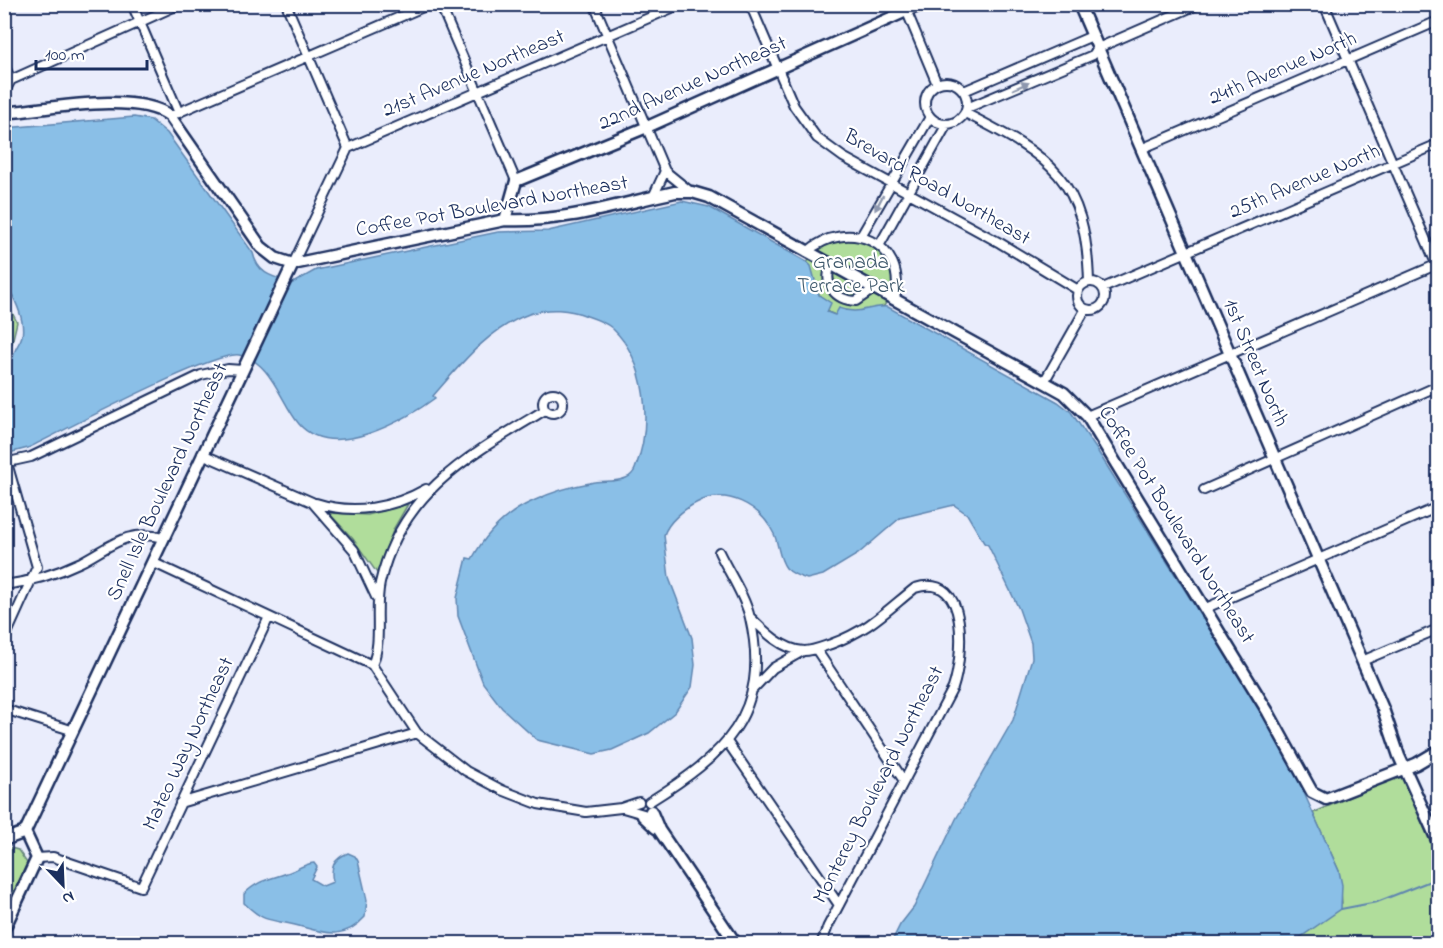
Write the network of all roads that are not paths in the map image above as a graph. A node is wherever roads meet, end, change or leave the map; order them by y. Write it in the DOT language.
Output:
graph roads {
  1 [pos="132,4"];
  2 [pos="180,4"];
  3 [pos="286,4"];
  4 [pos="430,4"];
  5 [pos="440,4"];
  6 [pos="594,4"];
  7 [pos="681,4"];
  8 [pos="750,4"];
  9 [pos="922,4"];
  10 [pos="1079,4"];
  11 [pos="1199,4"];
  12 [pos="1324,4"];
  13 [pos="906,8"];
  14 [pos="1438,21"];
  15 [pos="140,22"];
  16 [pos="608,36"];
  17 [pos="1092,36"];
  18 [pos="1098,48"];
  19 [pos="308,57"];
  20 [pos="1348,60"];
  21 [pos="4,65"];
  22 [pos="778,69"];
  23 [pos="11,80"];
  24 [pos="937,84"];
  25 [pos="964,91"];
  26 [pos="478,92"];
  27 [pos="4,93"];
  28 [pos="966,110"];
  29 [pos="4,113"];
  30 [pos="175,115"];
  31 [pos="930,117"];
  32 [pos="947,124"];
  33 [pos="647,128"];
  34 [pos="1438,144"];
  35 [pos="348,148"];
  36 [pos="1142,149"];
  37 [pos="1393,163"];
  38 [pos="665,171"];
  39 [pos="516,181"];
  40 [pos="889,183"];
  41 [pos="691,192"];
  42 [pos="908,192"];
  43 [pos="653,197"];
  44 [pos="505,220"];
  45 [pos="861,236"];
  46 [pos="879,246"];
  47 [pos="807,252"];
  48 [pos="1186,252"];
  49 [pos="293,264"];
  50 [pos="831,264"];
  51 [pos="1438,266"];
  52 [pos="1089,282"];
  53 [pos="875,288"];
  54 [pos="1103,288"];
  55 [pos="1078,290"];
  56 [pos="895,298"];
  57 [pos="1085,310"];
  58 [pos="1230,354"];
  59 [pos="242,370"];
  60 [pos="1044,382"];
  61 [pos="1438,386"];
  62 [pos="545,410"];
  63 [pos="1087,416"];
  64 [pos="202,454"];
  65 [pos="1274,457"];
  66 [pos="6,463"];
  67 [pos="434,484"];
  68 [pos="1204,490"];
  69 [pos="312,502"];
  70 [pos="1438,507"];
  71 [pos="163,538"];
  72 [pos="719,552"];
  73 [pos="1318,559"];
  74 [pos="152,562"];
  75 [pos="34,579"];
  76 [pos="4,585"];
  77 [pos="376,597"];
  78 [pos="1206,608"];
  79 [pos="268,617"];
  80 [pos="750,617"];
  81 [pos="1438,628"];
  82 [pos="4,640"];
  83 [pos="816,649"];
  84 [pos="803,651"];
  85 [pos="1362,662"];
  86 [pos="372,665"];
  87 [pos="753,691"];
  88 [pos="4,709"];
  89 [pos="71,730"];
  90 [pos="417,733"];
  91 [pos="728,742"];
  92 [pos="1438,751"];
  93 [pos="1406,765"];
  94 [pos="904,781"];
  95 [pos="180,803"];
  96 [pos="621,808"];
  97 [pos="645,810"];
  98 [pos="25,832"];
  99 [pos="4,840"];
  100 [pos="1438,842"];
  101 [pos="37,858"];
  102 [pos="839,905"];
  103 [pos="4,929"];
  104 [pos="736,944"];
  105 [pos="821,944"];
  1 -- 15 [label="street"];
  2 -- 15 [label="street"];
  3 -- 19 [label="street"];
  4 -- 19 [label="street"];
  5 -- 26 [label="street"];
  6 -- 16 [label="street"];
  7 -- 16 [label="street, 21st Avenue Northeast"];
  8 -- 22 [label="street, Brevard Road Northeast"];
  9 -- 13 [label="street, 22nd Avenue Northeast"];
  10 -- 17 [label="street, 1st Street North"];
  11 -- 18 [label="street"];
  12 -- 20 [label="street"];
  13 -- 22 [label="street, 22nd Avenue Northeast"];
  13 -- 24 [label="street"];
  14 -- 20 [label="street, 24th Avenue North"];
  15 -- 23 [label="street"];
  15 -- 30 [label="street"];
  16 -- 26 [label="street, 21st Avenue Northeast"];
  16 -- 33 [label="street"];
  17 -- 18 [label="street, 1st Street North"];
  17 -- 25 [label="street"];
  28 -- 18 [label="street, one-way"];
  18 -- 36 [label="street, 1st Street North"];
  19 -- 30 [label="street"];
  19 -- 35 [label="street"];
  20 -- 36 [label="street, 24th Avenue North"];
  20 -- 37 [label="street"];
  21 -- 23 [label="street"];
  22 -- 33 [label="street, 22nd Avenue Northeast"];
  22 -- 40 [label="street, Brevard Road Northeast"];
  23 -- 27 [label="street"];
  24 -- 25 [label="street"];
  24 -- 31 [label="street"];
  25 -- 28 [label="street"];
  26 -- 35 [label="street, 21st Avenue Northeast"];
  26 -- 39 [label="street"];
  28 -- 32 [label="street"];
  28 -- 52 [label="street"];
  29 -- 30 [label="street"];
  30 -- 49 [label="street"];
  31 -- 32 [label="street"];
  31 -- 40 [label="street"];
  32 -- 42 [label="street"];
  33 -- 38 [label="street"];
  33 -- 39 [label="street, 22nd Avenue Northeast"];
  34 -- 37 [label="street, 25th Avenue North"];
  35 -- 49 [label="street, Snell Isle Boulevard Northeast"];
  36 -- 48 [label="street, 1st Street North"];
  37 -- 48 [label="street, 25th Avenue North"];
  37 -- 51 [label="street"];
  38 -- 41 [label="street"];
  38 -- 43 [label="street"];
  39 -- 44 [label="street"];
  40 -- 42 [label="street, Brevard Road Northeast"];
  40 -- 45 [label="street, one-way"];
  41 -- 43 [label="street, Coffee Pot Boulevard Northeast"];
  41 -- 47 [label="street, Coffee Pot Boulevard Northeast"];
  42 -- 46 [label="street"];
  42 -- 55 [label="street, Brevard Road Northeast"];
  43 -- 44 [label="street, Coffee Pot Boulevard Northeast"];
  44 -- 49 [label="street, Coffee Pot Boulevard Northeast"];
  45 -- 46 [label="street"];
  45 -- 47 [label="street"];
  46 -- 56 [label="street"];
  47 -- 50 [label="street, Coffee Pot Boulevard Northeast"];
  48 -- 54 [label="street, 25th Avenue North"];
  48 -- 58 [label="street, 1st Street North"];
  49 -- 59 [label="street, Snell Isle Boulevard Northeast"];
  50 -- 53 [label="street, Coffee Pot Boulevard Northeast"];
  50 -- 53 [label="street"];
  51 -- 58 [label="street"];
  52 -- 54 [label="street"];
  52 -- 55 [label="street"];
  53 -- 56 [label="street, Coffee Pot Boulevard Northeast"];
  54 -- 57 [label="street"];
  55 -- 57 [label="street"];
  56 -- 60 [label="street, Coffee Pot Boulevard Northeast"];
  57 -- 60 [label="street"];
  58 -- 63 [label="street"];
  58 -- 65 [label="street, 1st Street North"];
  59 -- 64 [label="street, Snell Isle Boulevard Northeast"];
  59 -- 66 [label="street"];
  60 -- 63 [label="street, Coffee Pot Boulevard Northeast"];
  61 -- 65 [label="street"];
  62 -- 67 [label="street"];
  63 -- 78 [label="street, Coffee Pot Boulevard Northeast"];
  64 -- 69 [label="street"];
  64 -- 71 [label="street, Snell Isle Boulevard Northeast"];
  65 -- 68 [label="street"];
  65 -- 73 [label="street, 1st Street North"];
  66 -- 75 [label="street"];
  67 -- 69 [label="street"];
  67 -- 77 [label="street"];
  69 -- 77 [label="street"];
  70 -- 73 [label="street"];
  71 -- 74 [label="street, Snell Isle Boulevard Northeast"];
  71 -- 75 [label="street"];
  72 -- 80 [label="street"];
  73 -- 78 [label="street"];
  73 -- 85 [label="street, 1st Street North"];
  74 -- 79 [label="street"];
  74 -- 89 [label="street, Snell Isle Boulevard Northeast"];
  75 -- 76 [label="street"];
  75 -- 82 [label="street"];
  77 -- 86 [label="street"];
  78 -- 93 [label="street, Coffee Pot Boulevard Northeast"];
  79 -- 86 [label="street"];
  79 -- 95 [label="street, Mateo Way Northeast"];
  80 -- 84 [label="street"];
  80 -- 87 [label="street, Monterey Boulevard Northeast"];
  81 -- 85 [label="street"];
  83 -- 84 [label="street, Monterey Boulevard Northeast"];
  83 -- 94 [label="street"];
  83 -- 94 [label="street, Monterey Boulevard Northeast"];
  84 -- 87 [label="street, Monterey Boulevard Northeast"];
  85 -- 93 [label="street, 1st Street North"];
  86 -- 90 [label="street"];
  87 -- 91 [label="street, Monterey Boulevard Northeast"];
  88 -- 89 [label="street"];
  89 -- 98 [label="street, Snell Isle Boulevard Northeast"];
  90 -- 95 [label="street"];
  90 -- 96 [label="street"];
  91 -- 97 [label="street, Monterey Boulevard Northeast"];
  91 -- 102 [label="street"];
  92 -- 93 [label="street"];
  93 -- 100 [label="street, 1st Street North"];
  94 -- 102 [label="street, Monterey Boulevard Northeast"];
  95 -- 101 [label="street, Mateo Way Northeast"];
  96 -- 97 [label="street"];
  96 -- 97 [label="street"];
  97 -- 104 [label="street"];
  98 -- 99 [label="street"];
  98 -- 101 [label="street"];
  101 -- 103 [label="street"];
  102 -- 105 [label="street, Monterey Boulevard Northeast"];
}
